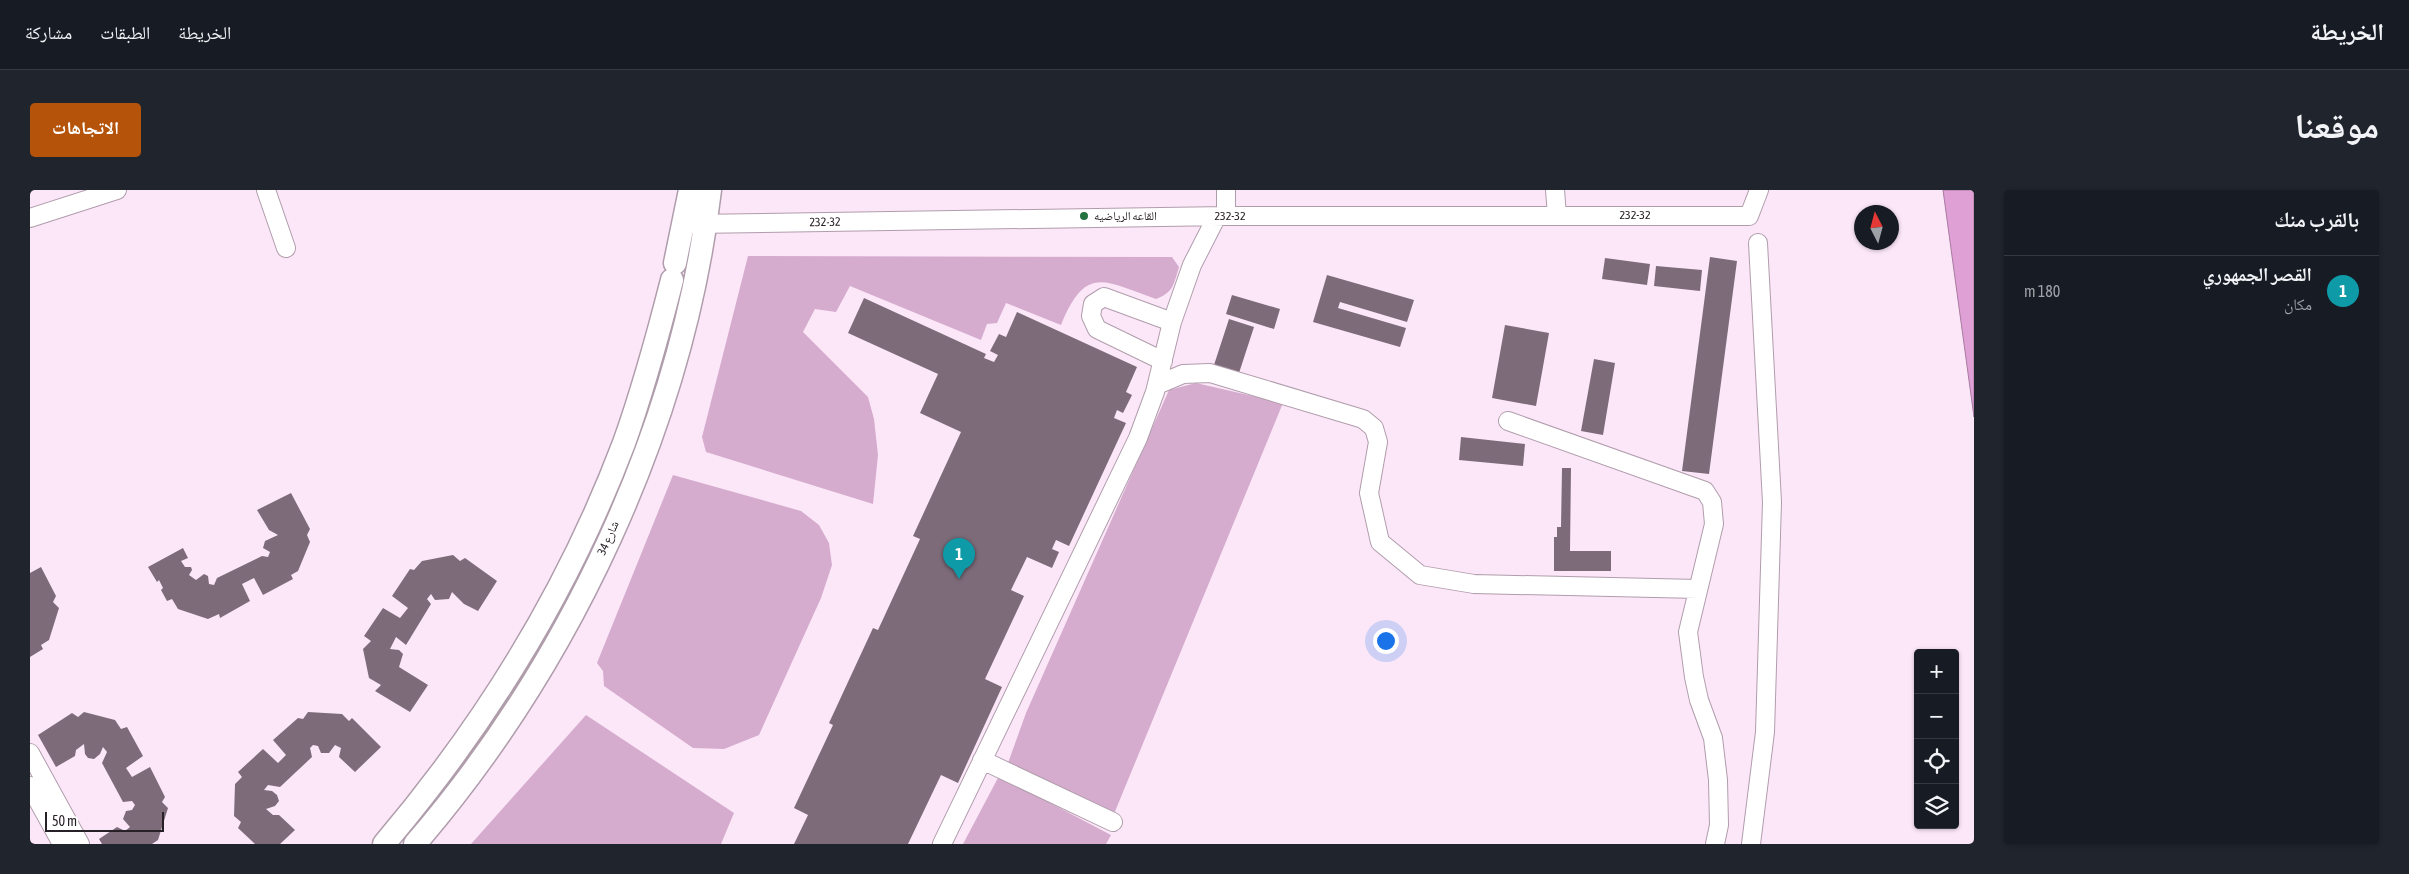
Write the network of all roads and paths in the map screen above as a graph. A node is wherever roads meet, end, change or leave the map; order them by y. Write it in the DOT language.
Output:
graph roads {
  1 [pos="116,190"];
  2 [pos="266,190"];
  3 [pos="690,190"];
  4 [pos="710,190"];
  5 [pos="1226,190"];
  6 [pos="1555,190"];
  7 [pos="1760,190"];
  8 [pos="1557,215"];
  9 [pos="1221,216"];
  10 [pos="30,218"];
  11 [pos="683,224"];
  12 [pos="706,224"];
  13 [pos="1758,243"];
  14 [pos="286,248"];
  15 [pos="1172,322"];
  16 [pos="1163,361"];
  17 [pos="1157,385"];
  18 [pos="1508,422"];
  19 [pos="1698,589"];
  20 [pos="30,754"];
  21 [pos="982,760"];
  22 [pos="30,786"];
  23 [pos="1113,822"];
  24 [pos="62,844"];
  25 [pos="80,844"];
  26 [pos="384,844"];
  27 [pos="415,844"];
  28 [pos="942,844"];
  29 [pos="1715,844"];
  30 [pos="1751,844"];
  1 -- 10 [label="street"];
  2 -- 14 [label="street"];
  3 -- 11 [label="main road, شارع 34"];
  4 -- 12 [label="main road, شارع 34"];
  5 -- 9 [label="street"];
  6 -- 8 [label="street"];
  7 -- 8 [label="street, 232-32"];
  8 -- 9 [label="street, 232-32"];
  9 -- 12 [label="street, 232-32"];
  9 -- 15 [label="street"];
  11 -- 12 [label="street, 232-32"];
  11 -- 26 [label="main road, شارع 34"];
  12 -- 27 [label="main road, شارع 34"];
  13 -- 30 [label="street"];
  15 -- 16 [label="street"];
  15 -- 16 [label="street"];
  16 -- 17 [label="street"];
  17 -- 19 [label="street"];
  17 -- 21 [label="street"];
  18 -- 19 [label="street"];
  19 -- 29 [label="street"];
  20 -- 25 [label="street"];
  21 -- 23 [label="street"];
  21 -- 28 [label="street"];
  22 -- 24 [label="street"];
}
